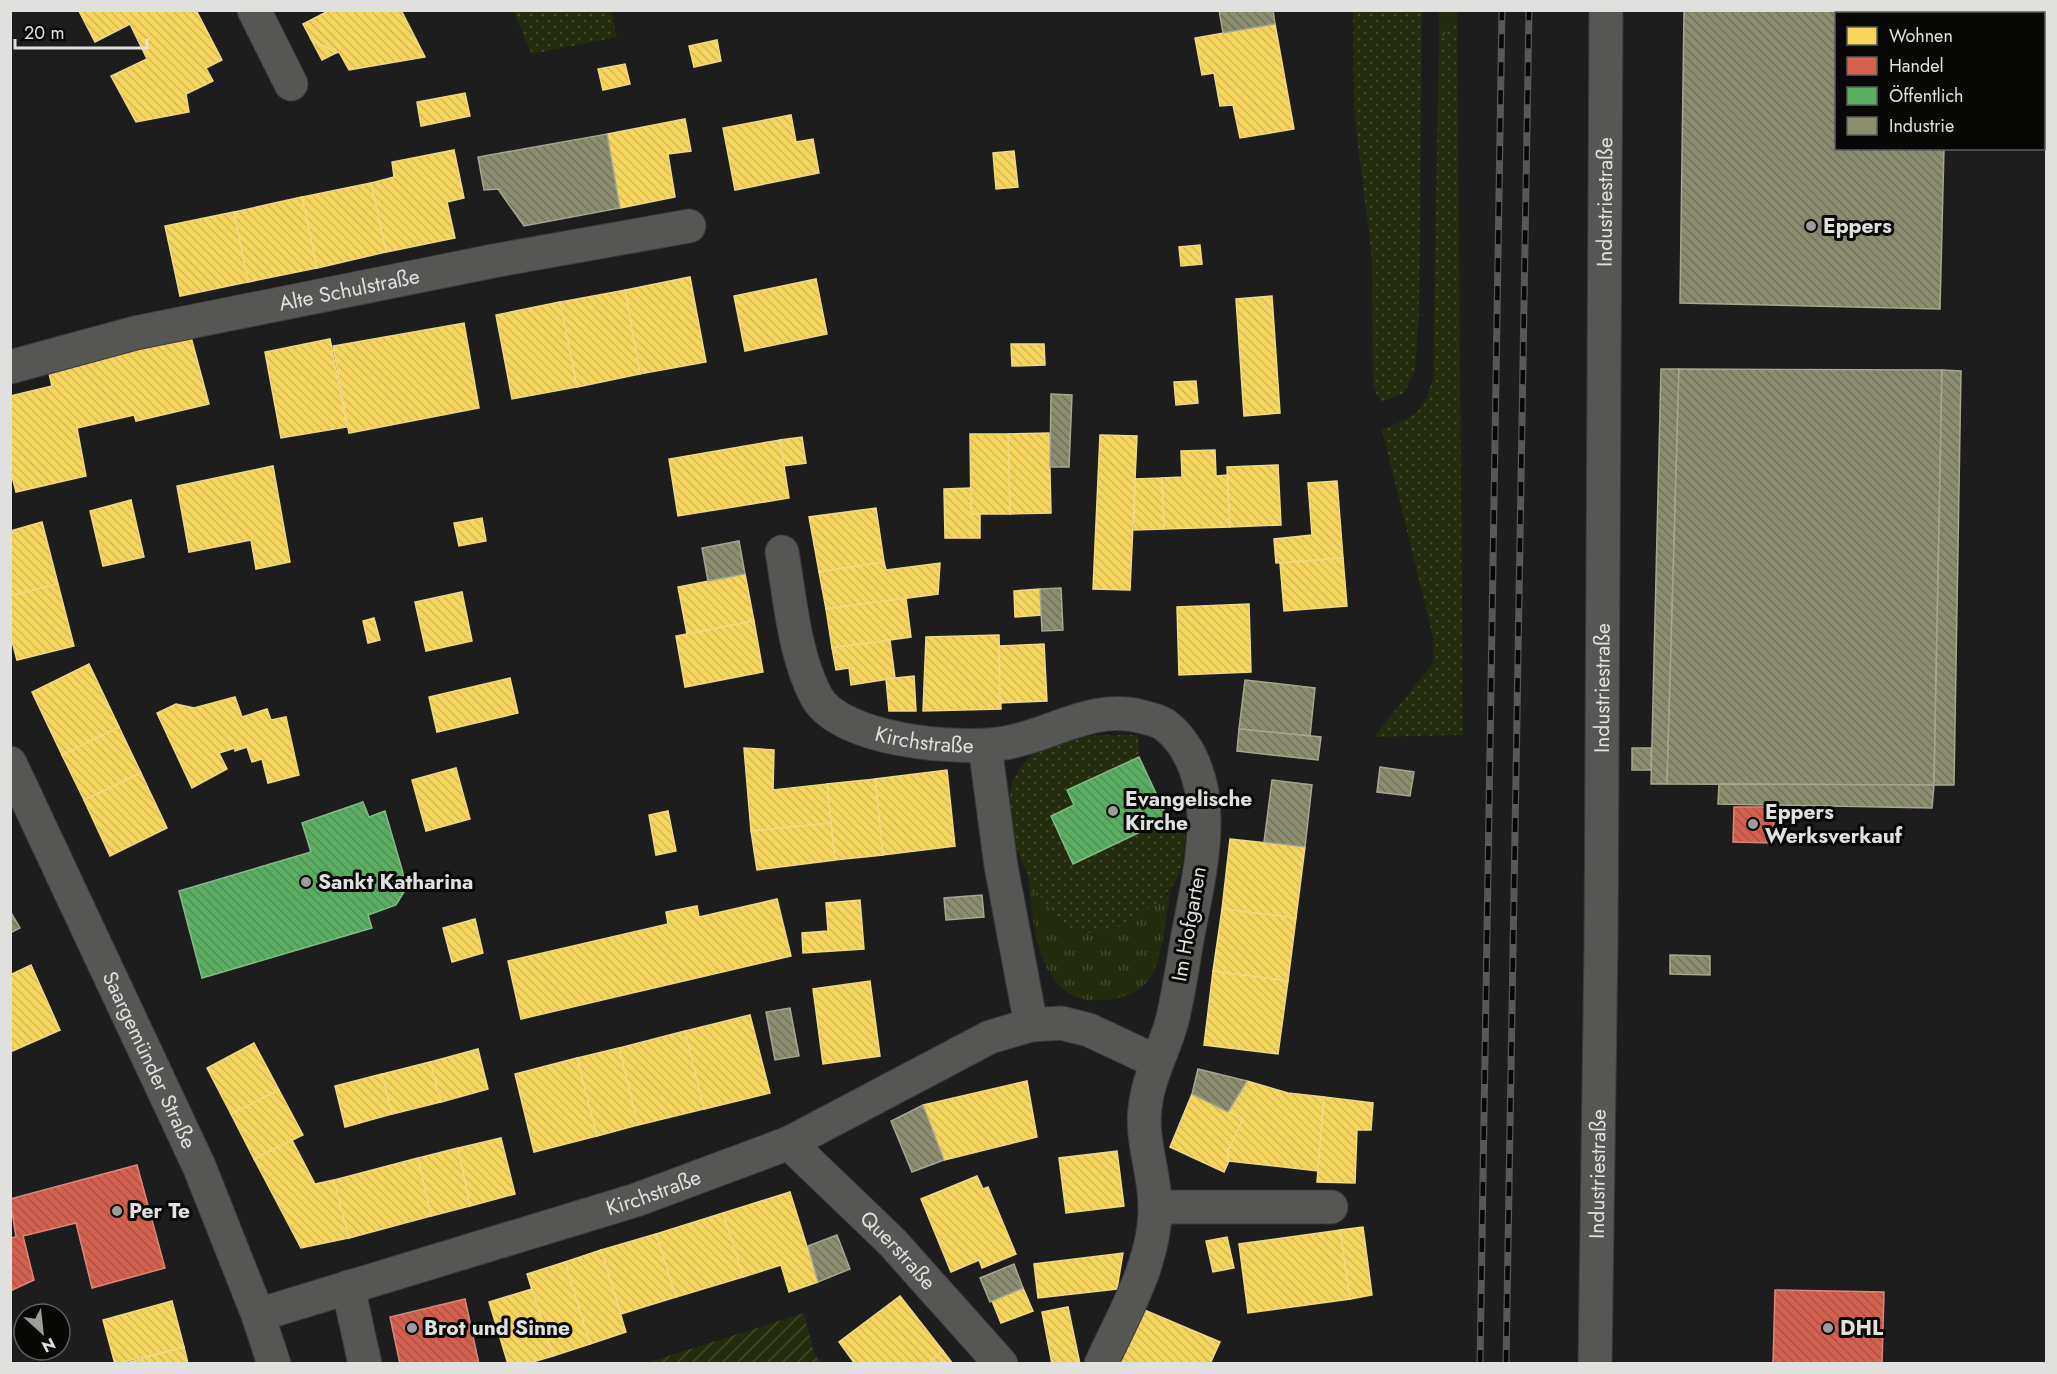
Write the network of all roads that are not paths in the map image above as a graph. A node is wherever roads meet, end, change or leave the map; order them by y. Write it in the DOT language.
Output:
graph roads {
  1 [pos="254,10"];
  2 [pos="1606,10"];
  3 [pos="291,84"];
  4 [pos="689,226"];
  5 [pos="10,367"];
  6 [pos="782,552"];
  7 [pos="985,746"];
  8 [pos="10,763"];
  9 [pos="1031,1025"];
  10 [pos="1157,1062"];
  11 [pos="789,1143"];
  12 [pos="1155,1207"];
  13 [pos="1331,1207"];
  14 [pos="348,1287"];
  15 [pos="258,1315"];
  16 [pos="274,1364"];
  17 [pos="365,1364"];
  18 [pos="1002,1364"];
  19 [pos="1101,1364"];
  20 [pos="1595,1364"];
  1 -- 3 [label="street"];
  2 -- 20 [label="street, Industriestraße"];
  4 -- 5 [label="street, Alte Schulstraße"];
  6 -- 7 [label="street, Kirchstraße"];
  7 -- 9 [label="street, Kirchstraße"];
  7 -- 10 [label="street, Im Hofgarten"];
  8 -- 15 [label="street, Saargemünder Straße"];
  9 -- 10 [label="street, Kirchstraße"];
  9 -- 11 [label="street, Kirchstraße"];
  10 -- 12 [label="street, Im Hofgarten"];
  11 -- 14 [label="street, Kirchstraße"];
  11 -- 18 [label="street, Querstraße"];
  12 -- 13 [label="street"];
  12 -- 19 [label="street, Im Hofgarten"];
  14 -- 15 [label="street, Kirchstraße"];
  14 -- 17 [label="street"];
  15 -- 16 [label="street, Saargemünder Straße"];
}
